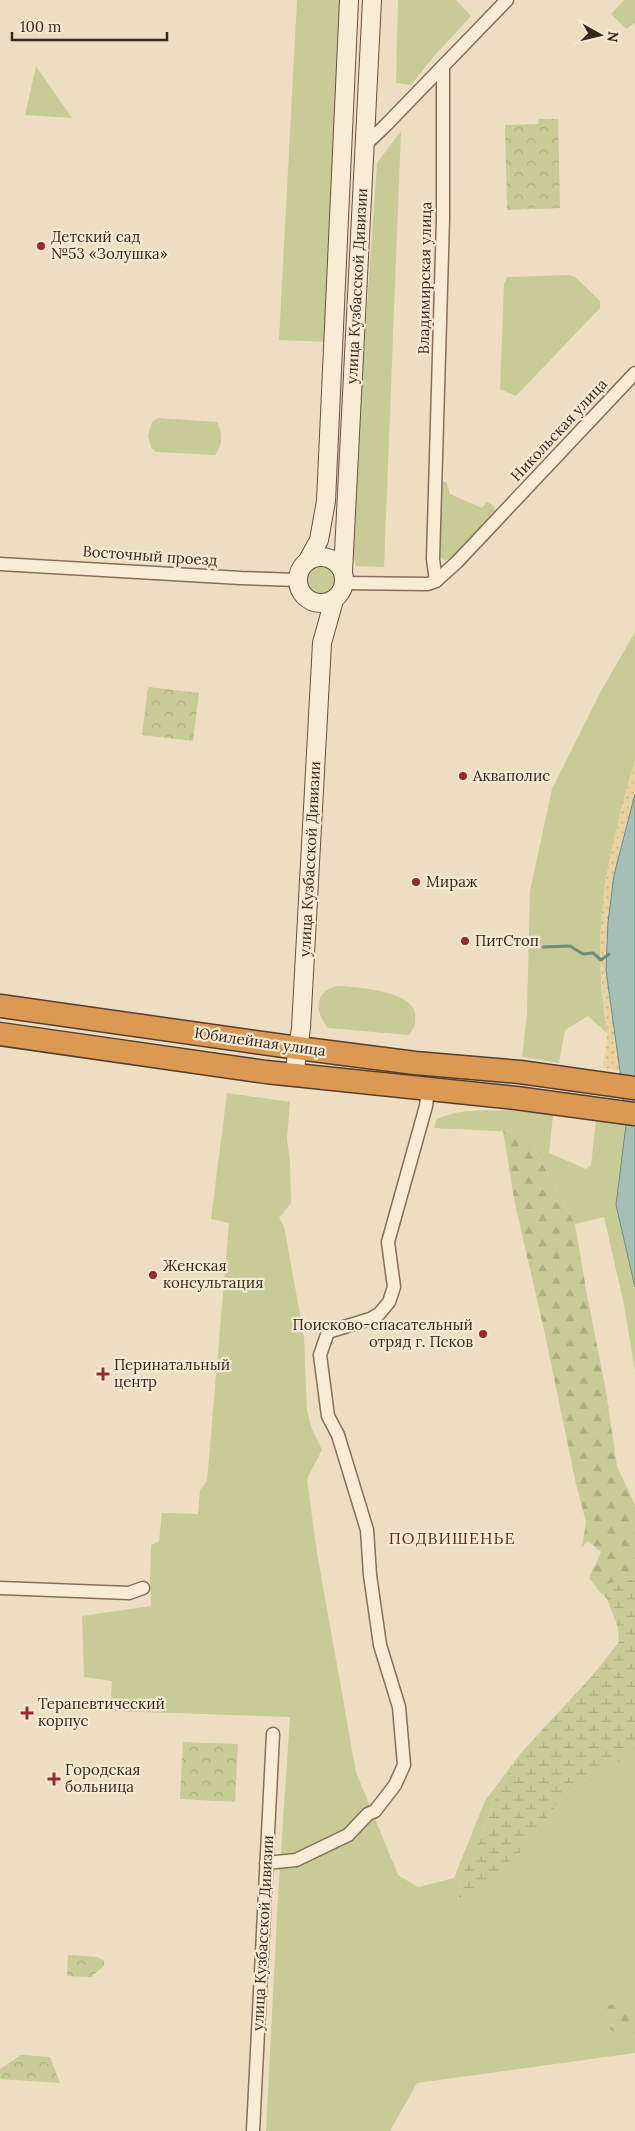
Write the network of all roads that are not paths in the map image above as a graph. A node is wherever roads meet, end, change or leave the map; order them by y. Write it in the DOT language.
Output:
graph roads {
  1 [pos="349,0"];
  2 [pos="372,0"];
  3 [pos="507,0"];
  4 [pos="443,66"];
  5 [pos="364,146"];
  6 [pos="635,373"];
  7 [pos="308,560"];
  8 [pos="0,564"];
  9 [pos="344,577"];
  10 [pos="297,580"];
  11 [pos="436,582"];
  12 [pos="310,600"];
  13 [pos="334,600"];
  14 [pos="322,643"];
  15 [pos="0,1006"];
  16 [pos="0,1034"];
  17 [pos="298,1048"];
  18 [pos="294,1075"];
  19 [pos="635,1088"];
  20 [pos="428,1090"];
  21 [pos="635,1114"];
  22 [pos="0,1588"];
  23 [pos="143,1588"];
  24 [pos="273,1734"];
  25 [pos="266,1863"];
  26 [pos="253,2131"];
  1 -- 7 [label="street, улица Кузбасской Дивизии"];
  2 -- 5 [label="street, улица Кузбасской Дивизии"];
  3 -- 4 [label="street"];
  4 -- 5 [label="street"];
  4 -- 11 [label="street, Владимирская улица"];
  5 -- 9 [label="street, улица Кузбасской Дивизии"];
  6 -- 11 [label="street, Никольская улица"];
  7 -- 9 [label="street"];
  7 -- 10 [label="street, улица Кузбасской Дивизии"];
  8 -- 10 [label="street, Восточный проезд"];
  9 -- 11 [label="street"];
  9 -- 13 [label="street, улица Кузбасской Дивизии"];
  10 -- 12 [label="street, улица Кузбасской Дивизии"];
  12 -- 13 [label="street"];
  12 -- 14 [label="street, улица Кузбасской Дивизии"];
  13 -- 14 [label="street, улица Кузбасской Дивизии"];
  14 -- 17 [label="street, улица Кузбасской Дивизии"];
  15 -- 17 [label="highway, Юбилейная улица"];
  16 -- 18 [label="highway, Юбилейная улица"];
  17 -- 18 [label="street, улица Кузбасской Дивизии"];
  17 -- 19 [label="highway, Юбилейная улица"];
  18 -- 20 [label="highway, Юбилейная улица"];
  20 -- 21 [label="highway, Юбилейная улица"];
  20 -- 25 [label="street"];
  22 -- 23 [label="street"];
  24 -- 25 [label="street, улица Кузбасской Дивизии"];
  25 -- 26 [label="street, улица Кузбасской Дивизии"];
}
